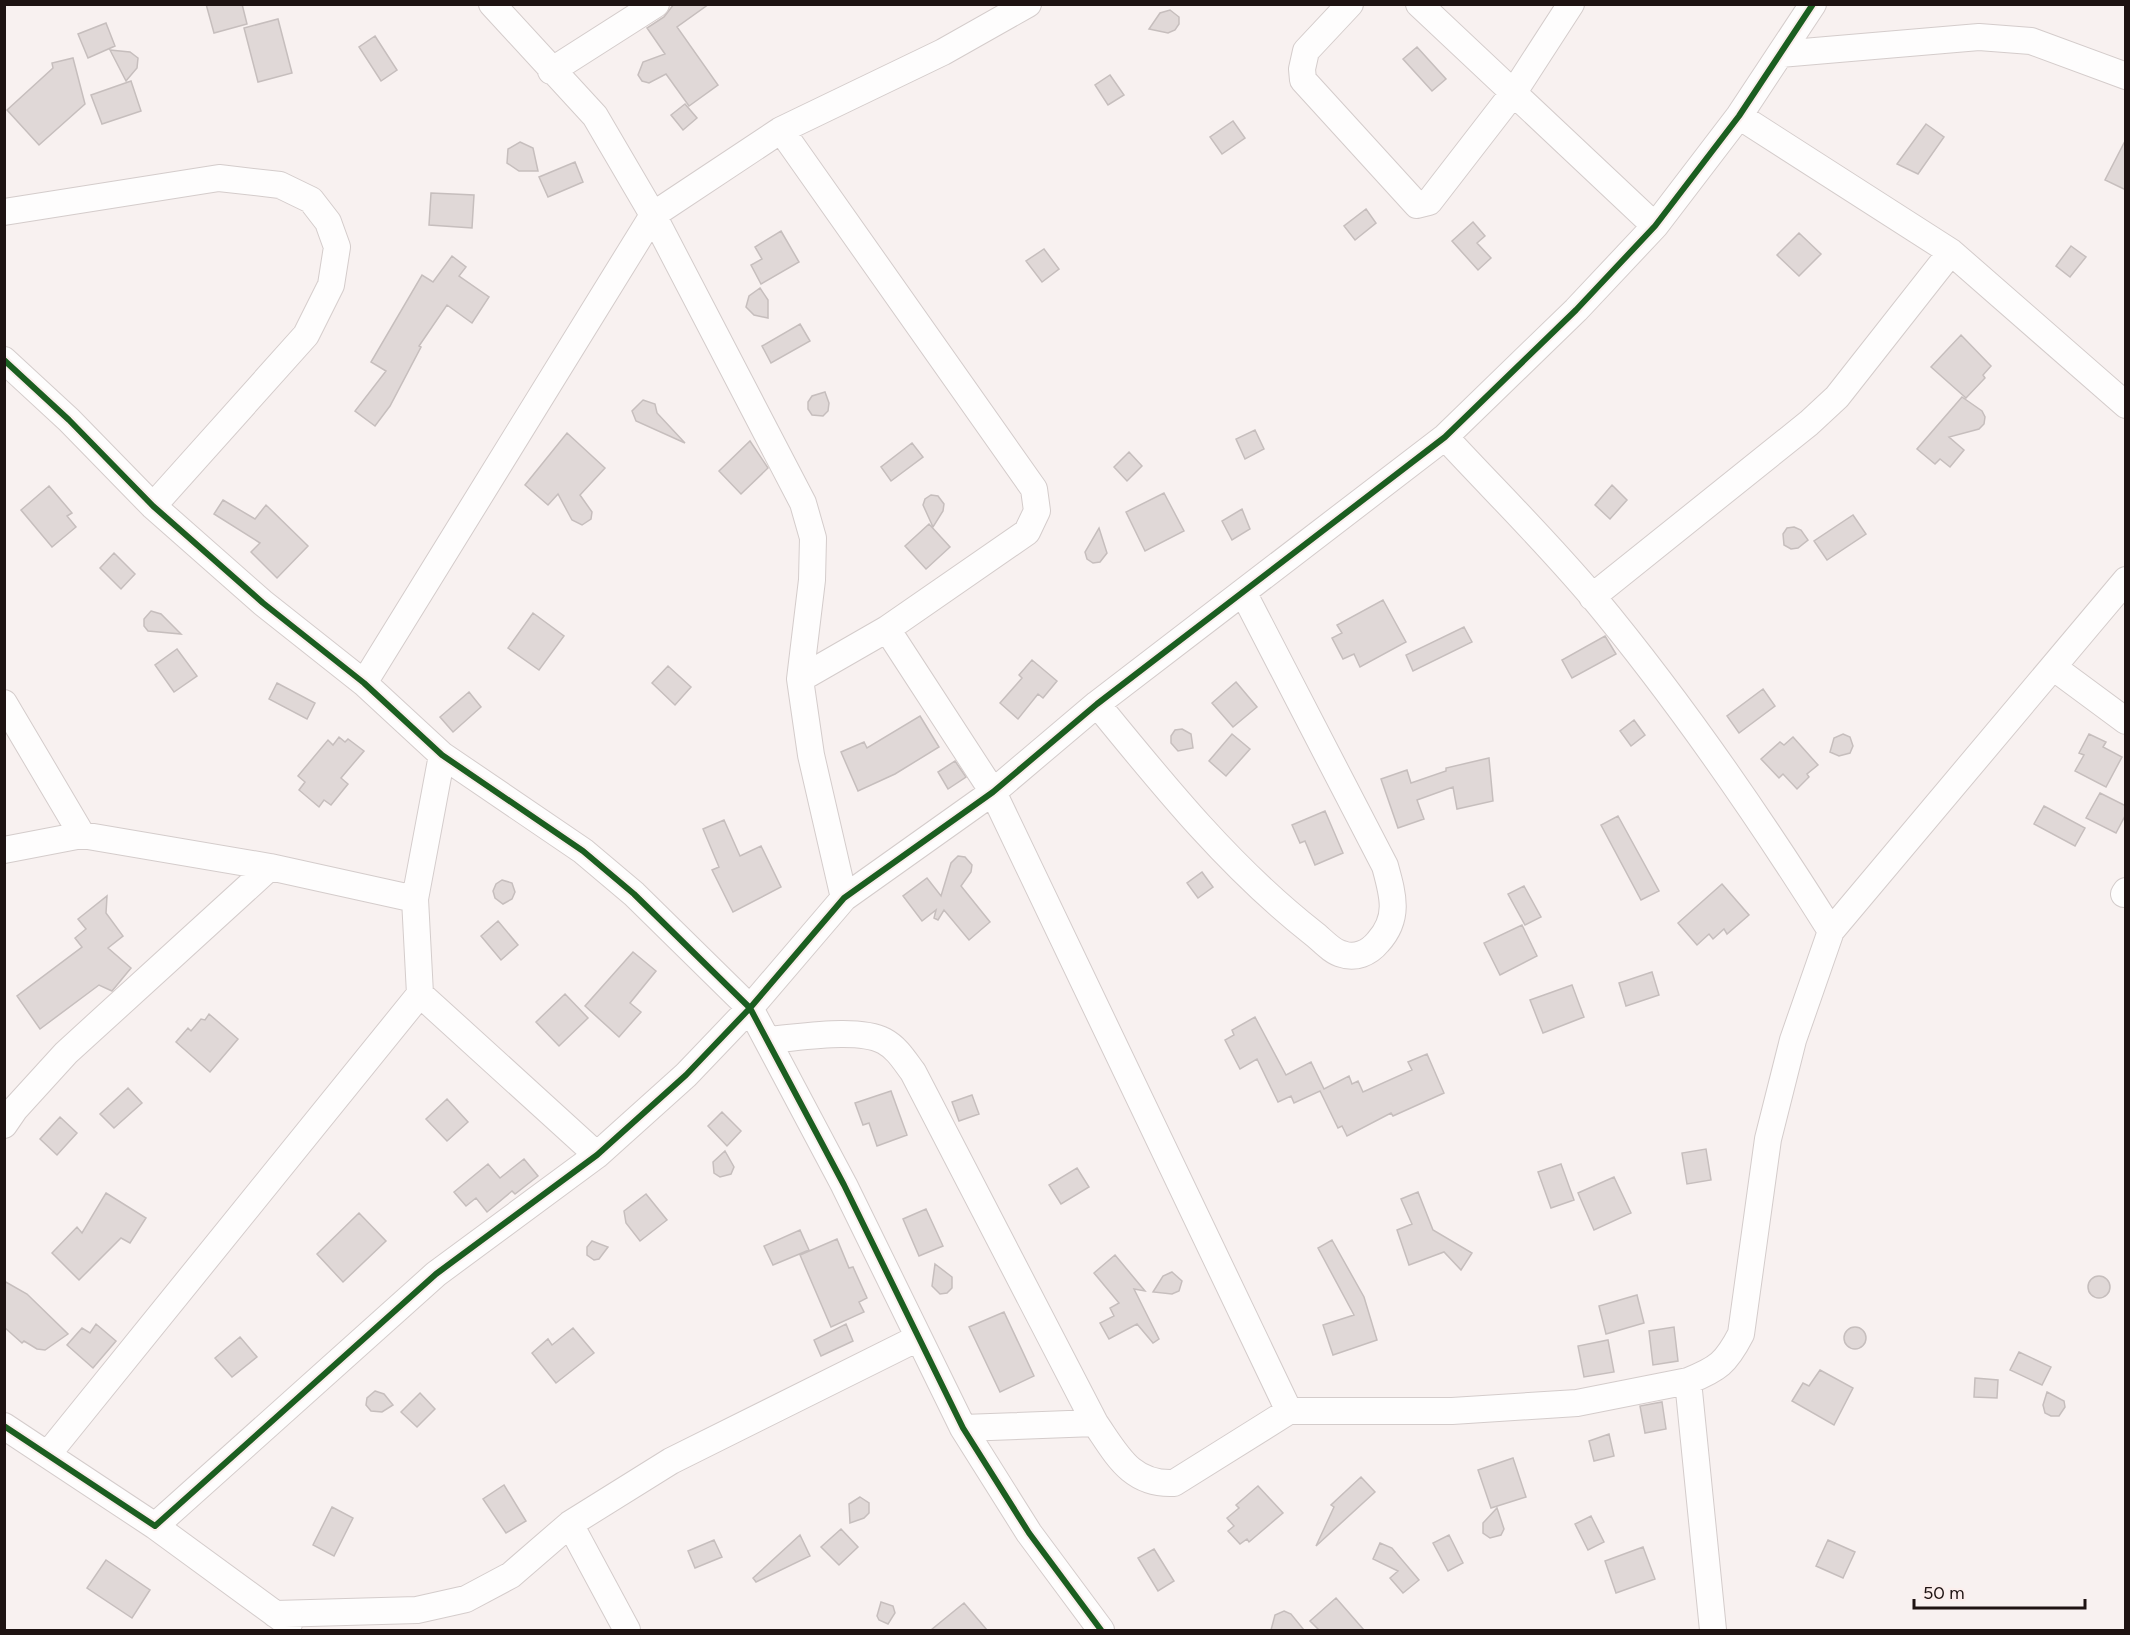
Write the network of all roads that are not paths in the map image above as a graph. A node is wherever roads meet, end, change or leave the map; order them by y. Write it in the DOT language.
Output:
graph roads {
  1 [pos="492,4"];
  2 [pos="656,4"];
  3 [pos="1028,4"];
  4 [pos="1350,4"];
  5 [pos="1419,4"];
  6 [pos="1571,4"];
  7 [pos="1814,4"];
  8 [pos="1780,54"];
  9 [pos="551,70"];
  10 [pos="2126,76"];
  11 [pos="1514,92"];
  12 [pos="1739,116"];
  13 [pos="782,130"];
  14 [pos="4,212"];
  15 [pos="653,215"];
  16 [pos="1655,226"];
  17 [pos="1950,252"];
  18 [pos="4,360"];
  19 [pos="2126,405"];
  20 [pos="1445,437"];
  21 [pos="153,506"];
  22 [pos="2126,580"];
  23 [pos="1243,592"];
  24 [pos="1592,597"];
  25 [pos="887,629"];
  26 [pos="2054,667"];
  27 [pos="800,679"];
  28 [pos="364,684"];
  29 [pos="4,703"];
  30 [pos="1097,704"];
  31 [pos="2126,721"];
  32 [pos="442,755"];
  33 [pos="993,792"];
  34 [pos="82,835"];
  35 [pos="4,850"];
  36 [pos="270,867"];
  37 [pos="844,898"];
  38 [pos="415,899"];
  39 [pos="1831,931"];
  40 [pos="420,994"];
  41 [pos="750,1008"];
  42 [pos="767,1040"];
  43 [pos="4,1125"];
  44 [pos="597,1155"];
  45 [pos="918,1338"];
  46 [pos="1688,1381"];
  47 [pos="1289,1411"];
  48 [pos="1095,1423"];
  49 [pos="4,1426"];
  50 [pos="963,1428"];
  51 [pos="48,1454"];
  52 [pos="570,1524"];
  53 [pos="155,1526"];
  54 [pos="275,1614"];
  55 [pos="299,1630"];
  56 [pos="627,1630"];
  57 [pos="1101,1630"];
  58 [pos="1713,1630"];
  1 -- 9 [label="street"];
  2 -- 9 [label="street"];
  3 -- 13 [label="street"];
  4 -- 11 [label="street"];
  5 -- 11 [label="street"];
  6 -- 11 [label="street"];
  7 -- 8 [label="street"];
  8 -- 10 [label="street"];
  8 -- 12 [label="street"];
  9 -- 15 [label="street"];
  11 -- 16 [label="street"];
  12 -- 16 [label="street"];
  12 -- 17 [label="street"];
  13 -- 15 [label="street"];
  13 -- 25 [label="street"];
  14 -- 21 [label="street"];
  15 -- 27 [label="street"];
  15 -- 28 [label="street"];
  16 -- 20 [label="street"];
  17 -- 19 [label="street"];
  17 -- 24 [label="street"];
  18 -- 21 [label="street"];
  20 -- 23 [label="street"];
  20 -- 24 [label="street"];
  21 -- 28 [label="street"];
  22 -- 26 [label="street"];
  23 -- 30 [label="street"];
  23 -- 30 [label="street"];
  24 -- 39 [label="street"];
  25 -- 27 [label="street"];
  25 -- 33 [label="street"];
  26 -- 31 [label="street"];
  26 -- 39 [label="street"];
  27 -- 37 [label="street"];
  28 -- 32 [label="street"];
  29 -- 34 [label="street"];
  30 -- 33 [label="street"];
  32 -- 38 [label="street"];
  32 -- 41 [label="street"];
  33 -- 37 [label="street"];
  33 -- 47 [label="street"];
  34 -- 35 [label="street"];
  34 -- 36 [label="street"];
  36 -- 38 [label="street"];
  36 -- 43 [label="street"];
  37 -- 41 [label="street"];
  38 -- 40 [label="street"];
  39 -- 46 [label="street"];
  40 -- 44 [label="street"];
  40 -- 51 [label="street"];
  41 -- 42 [label="street"];
  41 -- 44 [label="street"];
  42 -- 45 [label="street"];
  42 -- 48 [label="street"];
  44 -- 53 [label="street"];
  45 -- 50 [label="street"];
  45 -- 52 [label="street"];
  46 -- 47 [label="street"];
  46 -- 58 [label="street"];
  47 -- 48 [label="street"];
  48 -- 50 [label="street"];
  49 -- 51 [label="street"];
  50 -- 57 [label="street"];
  51 -- 53 [label="street"];
  52 -- 54 [label="street"];
  52 -- 56 [label="street"];
  53 -- 54 [label="street"];
  54 -- 55 [label="street"];
}
